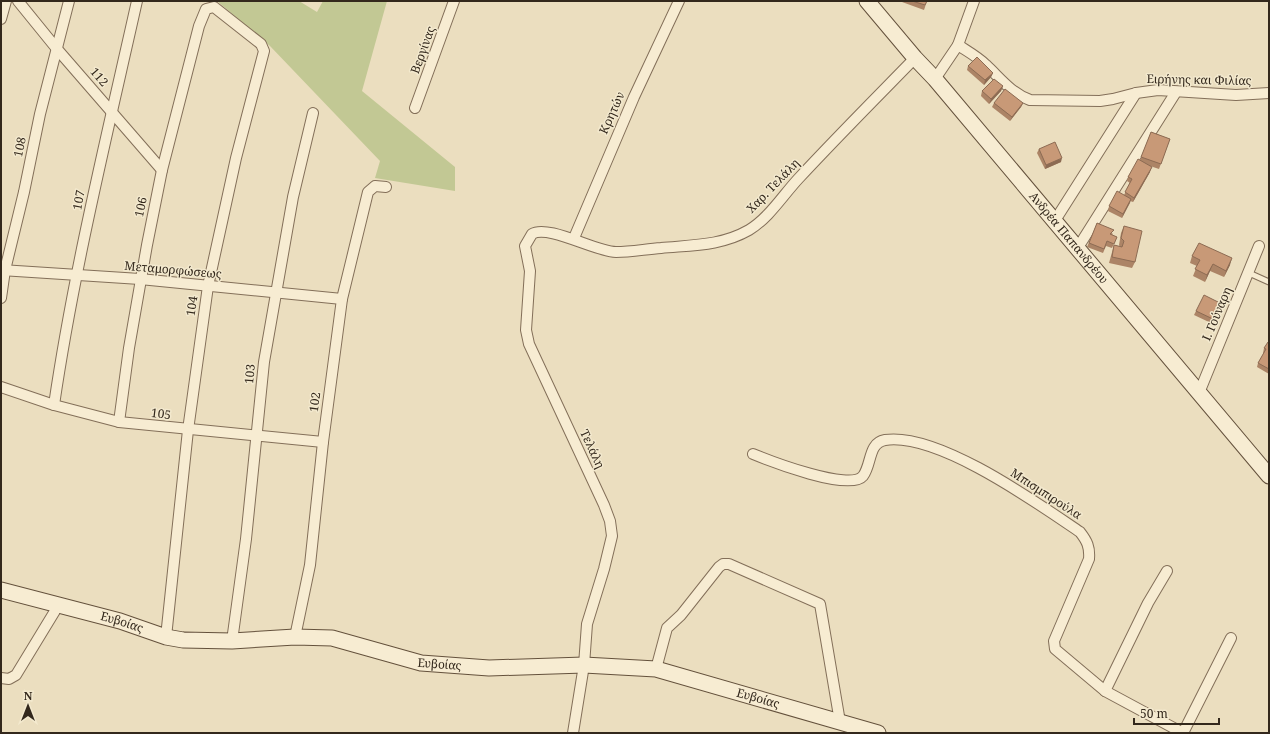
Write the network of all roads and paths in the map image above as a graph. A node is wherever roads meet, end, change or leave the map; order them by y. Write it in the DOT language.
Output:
graph roads {
  1 [pos="6,1"];
  2 [pos="18,1"];
  3 [pos="69,1"];
  4 [pos="137,1"];
  5 [pos="454,1"];
  6 [pos="679,1"];
  7 [pos="867,1"];
  8 [pos="974,1"];
  9 [pos="214,7"];
  10 [pos="1,19"];
  11 [pos="958,45"];
  12 [pos="57,49"];
  13 [pos="915,58"];
  14 [pos="935,79"];
  15 [pos="1176,92"];
  16 [pos="1136,93"];
  17 [pos="1269,93"];
  18 [pos="415,108"];
  19 [pos="113,113"];
  20 [pos="313,113"];
  21 [pos="162,170"];
  22 [pos="386,187"];
  23 [pos="1054,222"];
  24 [pos="574,238"];
  25 [pos="525,246"];
  26 [pos="1259,246"];
  27 [pos="1077,250"];
  28 [pos="3,270"];
  29 [pos="1249,273"];
  30 [pos="78,275"];
  31 [pos="140,279"];
  32 [pos="1269,282"];
  33 [pos="208,286"];
  34 [pos="277,292"];
  35 [pos="1,298"];
  36 [pos="342,299"];
  37 [pos="1,387"];
  38 [pos="1199,393"];
  39 [pos="54,405"];
  40 [pos="119,422"];
  41 [pos="188,430"];
  42 [pos="258,435"];
  43 [pos="323,442"];
  44 [pos="753,454"];
  45 [pos="1269,476"];
  46 [pos="1167,571"];
  47 [pos="1,590"];
  48 [pos="58,606"];
  49 [pos="166,637"];
  50 [pos="295,637"];
  51 [pos="1231,638"];
  52 [pos="232,641"];
  53 [pos="584,665"];
  54 [pos="656,668"];
  55 [pos="1,678"];
  56 [pos="1105,691"];
  57 [pos="840,722"];
  58 [pos="871,732"];
  59 [pos="573,733"];
  60 [pos="1183,733"];
  1 -- 10 [label="street"];
  2 -- 12 [label="street, 112"];
  3 -- 12 [label="street, 108"];
  4 -- 19 [label="street, 107"];
  5 -- 18 [label="street, Βεργίνας"];
  6 -- 24 [label="street, Κρητών"];
  7 -- 13 [label="street, Ανδρέα Παπανδρέου"];
  8 -- 11 [label="street"];
  9 -- 21 [label="street, 106"];
  9 -- 33 [label="street, 104"];
  11 -- 14 [label="street"];
  11 -- 16 [label="street, Ειρήνης και Φιλίας"];
  12 -- 19 [label="street, 112"];
  12 -- 28 [label="street, 108"];
  13 -- 14 [label="street, Ανδρέα Παπανδρέου"];
  13 -- 24 [label="street, Χαρ. Τελάλη"];
  14 -- 23 [label="street, Ανδρέα Παπανδρέου"];
  15 -- 16 [label="street, Ειρήνης και Φιλίας"];
  15 -- 17 [label="street, Ειρήνης και Φιλίας"];
  15 -- 27 [label="street"];
  16 -- 23 [label="street"];
  19 -- 21 [label="street, 112"];
  19 -- 30 [label="street, 107"];
  20 -- 34 [label="street, 103"];
  21 -- 31 [label="street, 106"];
  22 -- 36 [label="street, 102"];
  23 -- 27 [label="street, Ανδρέα Παπανδρέου"];
  24 -- 25 [label="street, Χαρ. Τελάλη"];
  25 -- 53 [label="street, Τελάλη"];
  26 -- 29 [label="street, Ι. Γούναρη"];
  27 -- 38 [label="street, Ανδρέα Παπανδρέου"];
  28 -- 30 [label="street, Μεταμορφώσεως"];
  28 -- 35 [label="street, 108"];
  29 -- 32 [label="lane"];
  29 -- 38 [label="street, Ι. Γούναρη"];
  30 -- 31 [label="street, Μεταμορφώσεως"];
  30 -- 39 [label="street, 107"];
  31 -- 33 [label="street, Μεταμορφώσεως"];
  31 -- 40 [label="street, 106"];
  33 -- 34 [label="street, Μεταμορφώσεως"];
  33 -- 41 [label="street, 104"];
  34 -- 36 [label="street, Μεταμορφώσεως"];
  34 -- 42 [label="street, 103"];
  36 -- 43 [label="street, 102"];
  37 -- 39 [label="street, 105"];
  38 -- 45 [label="street, Ανδρέα Παπανδρέου"];
  39 -- 40 [label="street, 105"];
  40 -- 41 [label="street, 105"];
  41 -- 42 [label="street, 105"];
  41 -- 49 [label="street, 104"];
  42 -- 43 [label="street, 105"];
  42 -- 52 [label="street, 103"];
  43 -- 50 [label="street, 102"];
  44 -- 56 [label="street, Μπισμπιρούλα"];
  46 -- 56 [label="street"];
  47 -- 48 [label="street, Ευβοίας"];
  48 -- 49 [label="street, Ευβοίας"];
  48 -- 55 [label="street"];
  49 -- 52 [label="street, Ευβοίας"];
  50 -- 52 [label="street, Ευβοίας"];
  50 -- 53 [label="street, Ευβοίας"];
  51 -- 60 [label="street"];
  53 -- 54 [label="street, Ευβοίας"];
  53 -- 59 [label="street, Τελάλη"];
  54 -- 57 [label="street, Ευβοίας"];
  54 -- 57 [label="street"];
  56 -- 60 [label="street, Μπισμπιρούλα"];
  57 -- 58 [label="street, Ευβοίας"];
}
